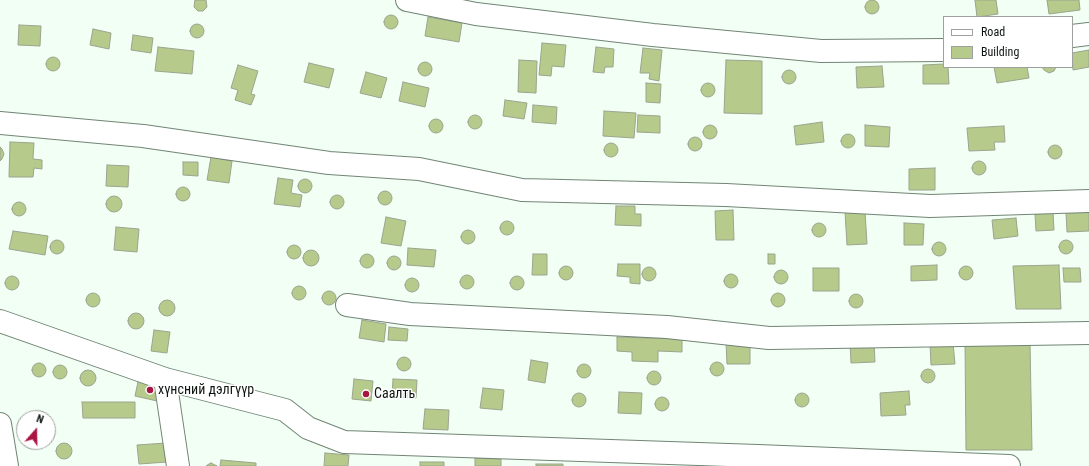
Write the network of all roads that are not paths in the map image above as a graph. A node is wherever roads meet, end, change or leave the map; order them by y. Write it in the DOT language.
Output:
graph roads {
  1 [pos="407,0"];
  2 [pos="1089,34"];
  3 [pos="1073,36"];
  4 [pos="943,50"];
  5 [pos="0,123"];
  6 [pos="1089,201"];
  7 [pos="346,305"];
  8 [pos="0,321"];
  9 [pos="1089,333"];
  10 [pos="165,379"];
  11 [pos="0,424"];
  12 [pos="7,466"];
  13 [pos="178,466"];
  14 [pos="1009,466"];
  1 -- 4 [label="street"];
  2 -- 3 [label="street"];
  5 -- 6 [label="street"];
  7 -- 9 [label="street"];
  8 -- 10 [label="street"];
  10 -- 13 [label="street"];
  10 -- 14 [label="street"];
  11 -- 12 [label="street"];
}
